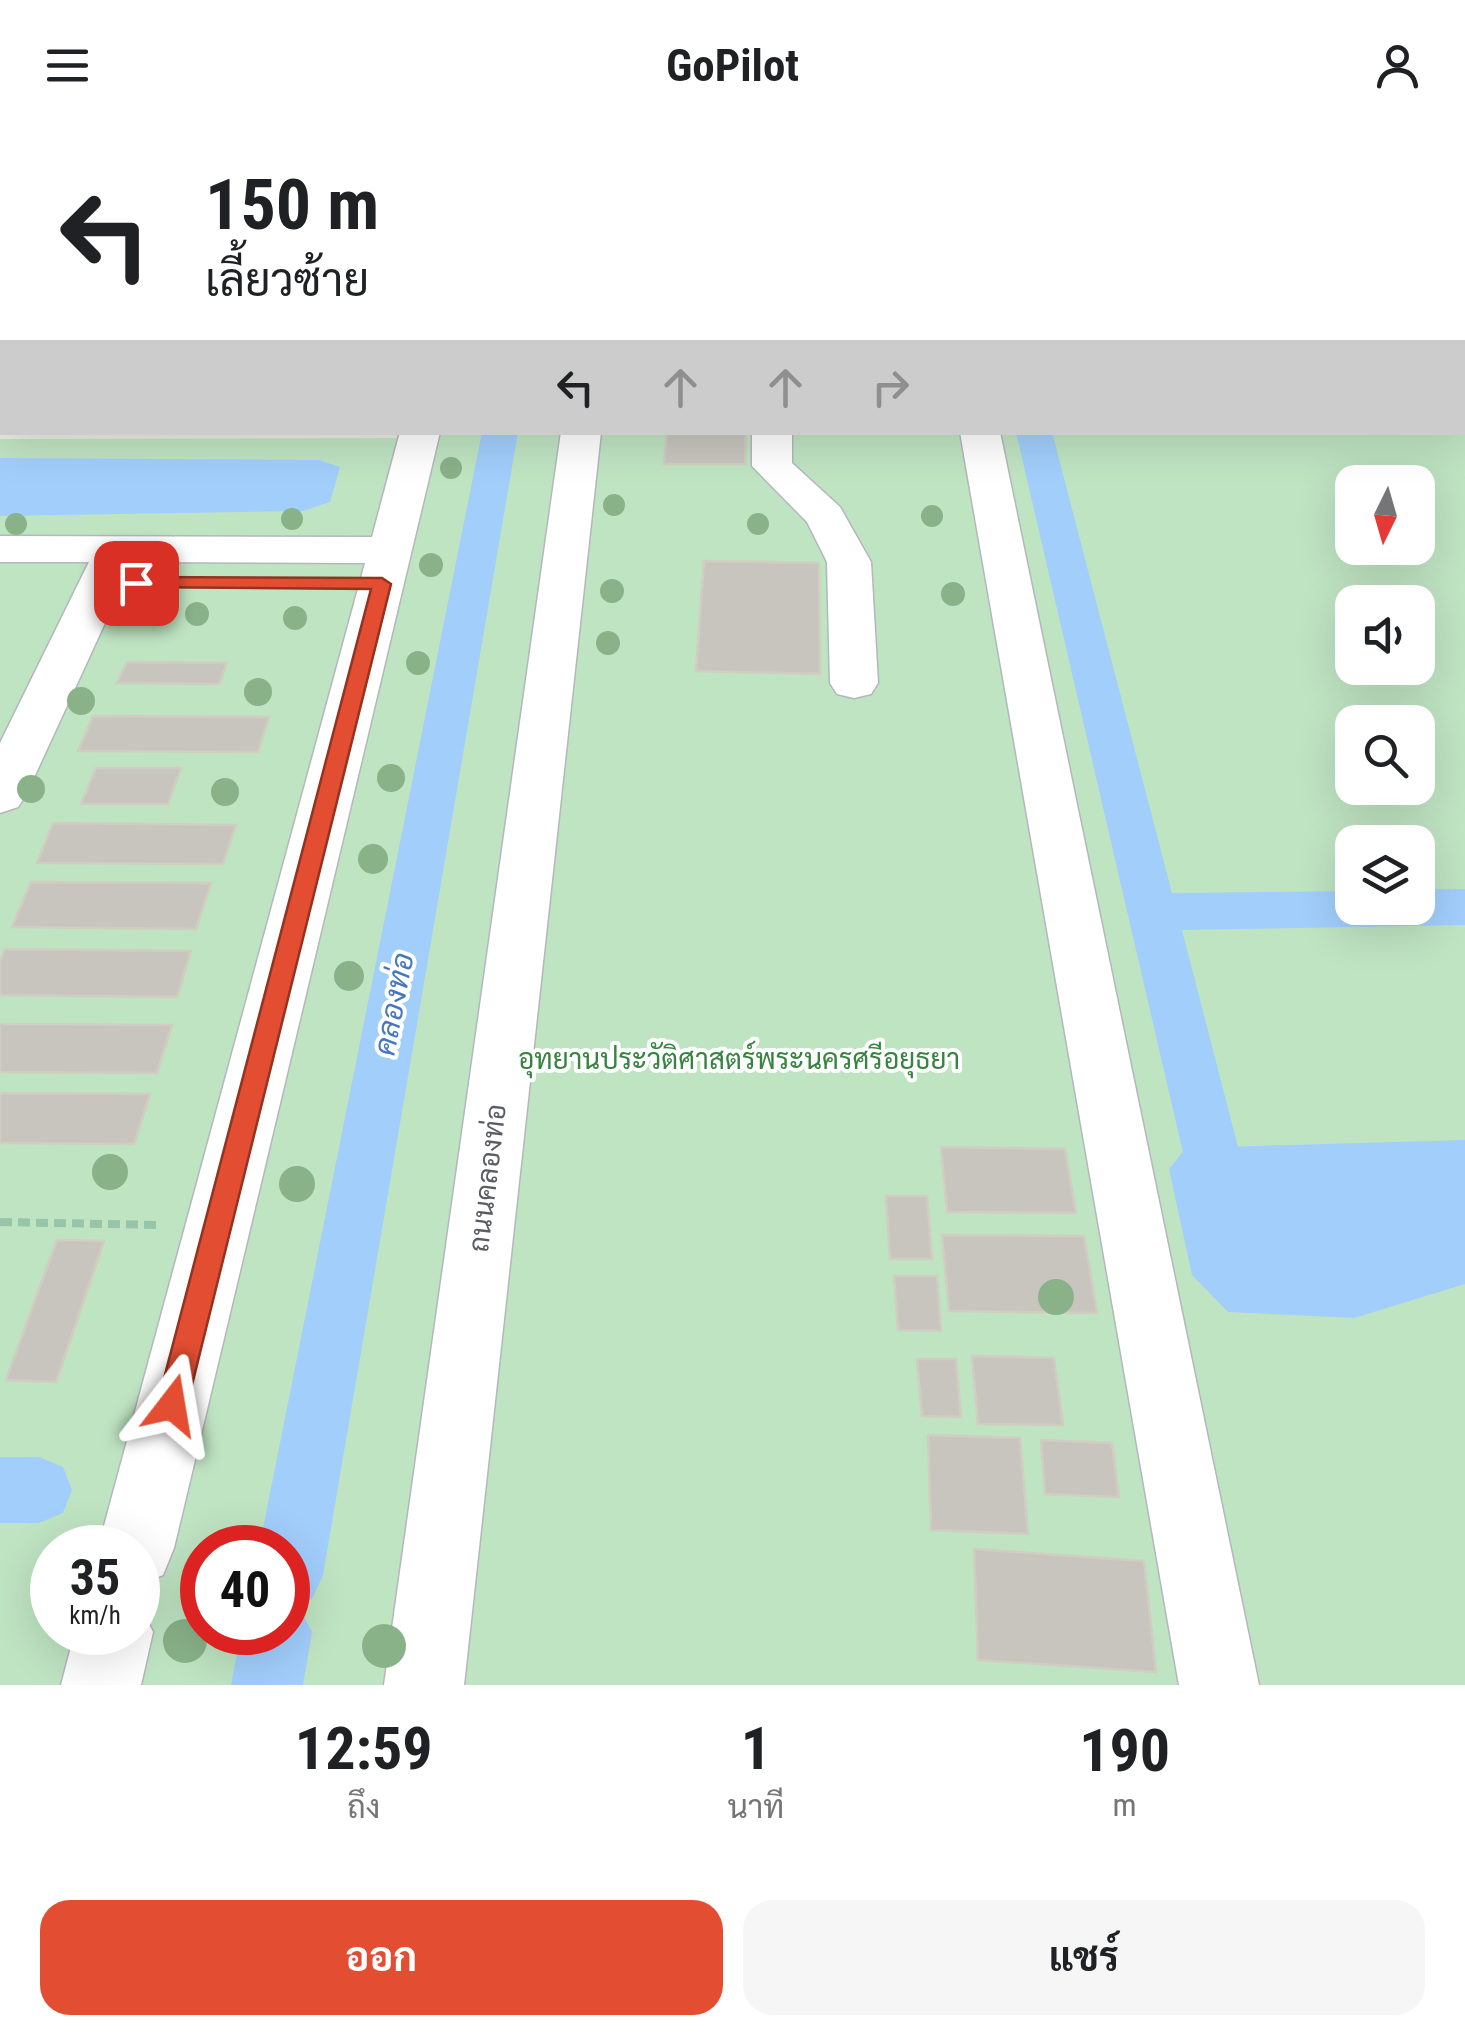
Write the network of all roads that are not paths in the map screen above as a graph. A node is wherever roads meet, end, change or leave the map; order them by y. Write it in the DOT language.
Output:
graph roads {
  1 [pos="419,435"];
  2 [pos="582,435"];
  3 [pos="772,435"];
  4 [pos="981,435"];
  5 [pos="0,549"];
  6 [pos="109,566"];
  7 [pos="386,567"];
  8 [pos="0,583"];
  9 [pos="854,684"];
  10 [pos="0,795"];
  11 [pos="142,1525"];
  12 [pos="108,1655"];
  13 [pos="101,1685"];
  14 [pos="424,1685"];
  15 [pos="1218,1685"];
  1 -- 7 [label="street"];
  2 -- 14 [label="street, ถนนคลองท่อ"];
  3 -- 9 [label="street"];
  4 -- 15 [label="street"];
  5 -- 6 [label="street"];
  6 -- 7 [label="street"];
  6 -- 8 [label="street"];
  6 -- 10 [label="street"];
  7 -- 11 [label="street"];
  12 -- 13 [label="street"];
}
